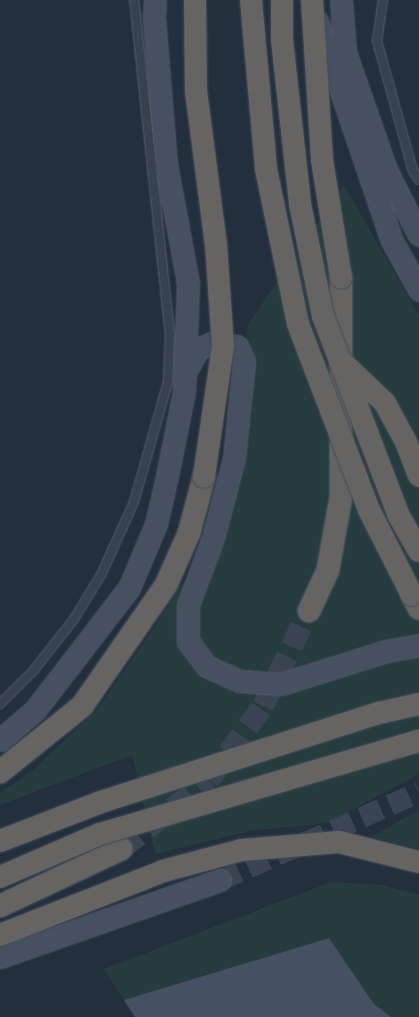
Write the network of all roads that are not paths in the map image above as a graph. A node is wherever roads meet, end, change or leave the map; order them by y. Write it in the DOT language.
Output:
graph roads {
  1 [pos="134,0"];
  2 [pos="155,0"];
  3 [pos="195,0"];
  4 [pos="251,0"];
  5 [pos="282,0"];
  6 [pos="311,0"];
  7 [pos="341,0"];
  8 [pos="383,0"];
  9 [pos="419,180"];
  10 [pos="419,235"];
  11 [pos="419,290"];
  12 [pos="339,359"];
  13 [pos="185,373"];
  14 [pos="419,476"];
  15 [pos="419,551"];
  16 [pos="419,608"];
  17 [pos="309,611"];
  18 [pos="419,645"];
  19 [pos="0,704"];
  20 [pos="419,704"];
  21 [pos="0,740"];
  22 [pos="419,741"];
  23 [pos="0,772"];
  24 [pos="0,841"];
  25 [pos="121,849"];
  26 [pos="419,862"];
  27 [pos="0,877"];
  28 [pos="220,880"];
  29 [pos="0,906"];
  30 [pos="0,935"];
  31 [pos="0,957"];
  1 -- 19 [label="lane"];
  2 -- 13 [label="main road"];
  3 -- 23 [label="highway, bridge"];
  4 -- 16 [label="highway, bridge"];
  5 -- 12 [label="highway, bridge"];
  6 -- 11 [label="main road"];
  6 -- 17 [label="highway, bridge"];
  7 -- 10 [label="main road"];
  8 -- 9 [label="lane"];
  12 -- 14 [label="highway, bridge"];
  12 -- 15 [label="highway, bridge"];
  13 -- 18 [label="main road"];
  13 -- 21 [label="main road"];
  20 -- 24 [label="highway, bridge"];
  22 -- 27 [label="highway, bridge"];
  25 -- 29 [label="highway"];
  26 -- 30 [label="highway, bridge"];
  28 -- 31 [label="main road"];
}
